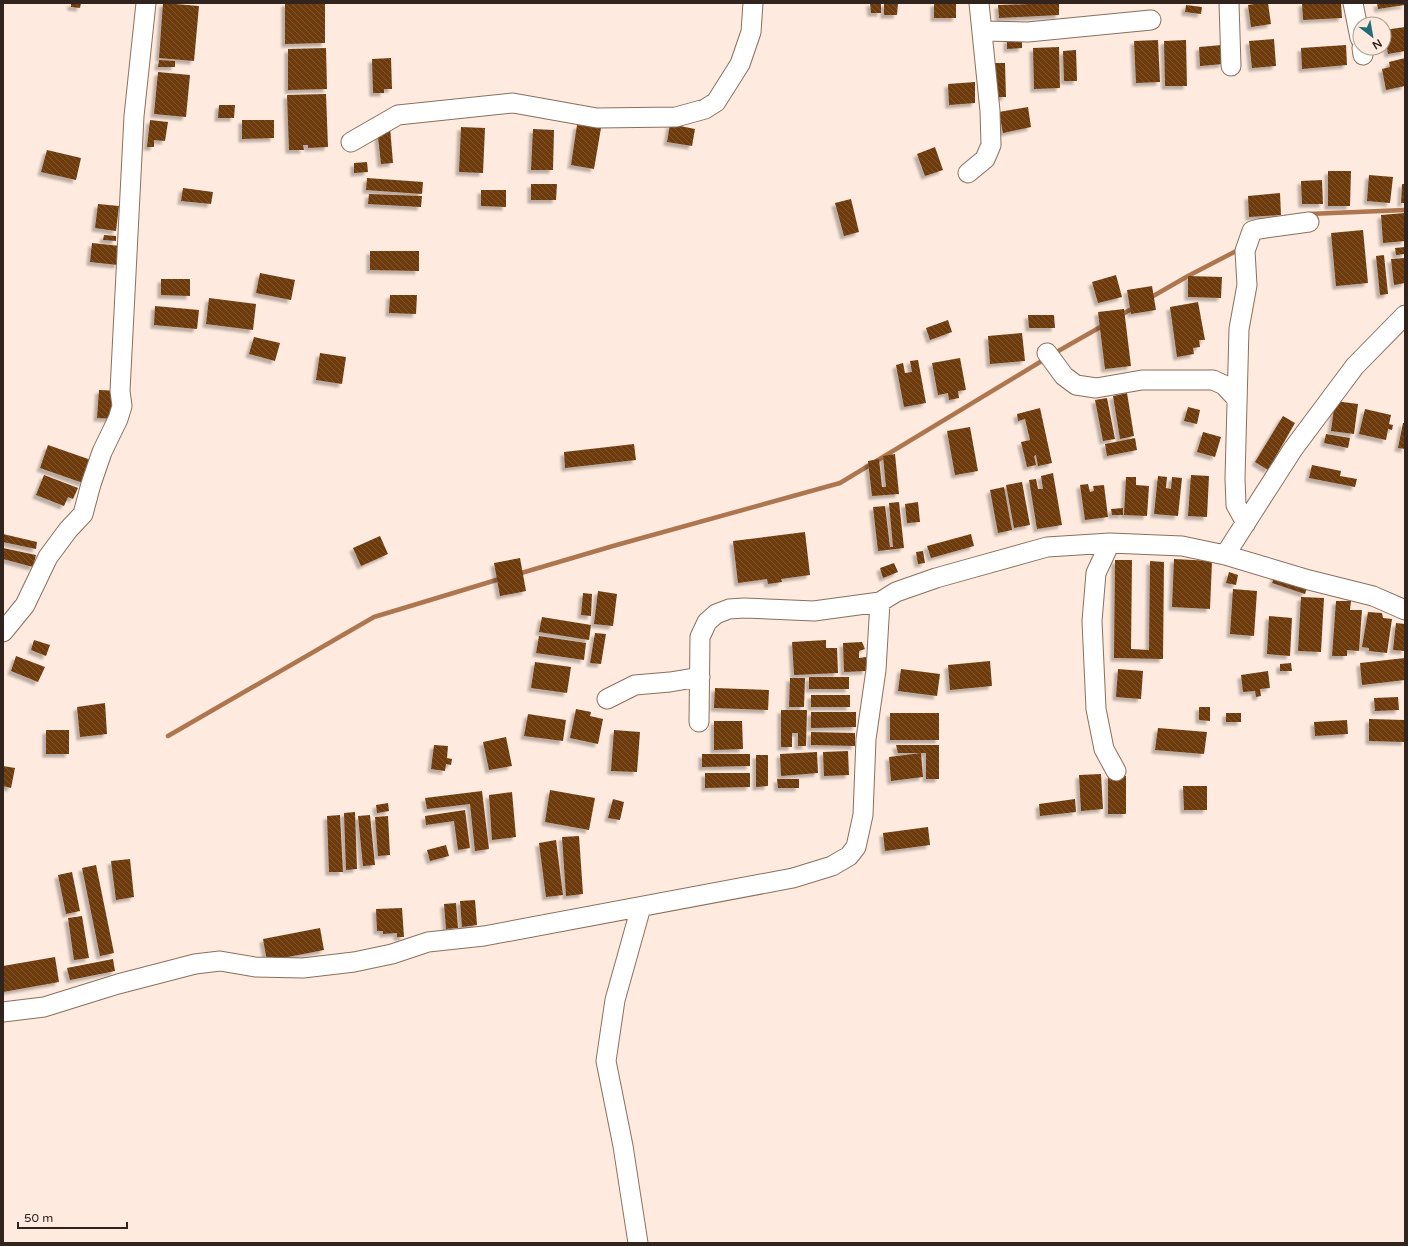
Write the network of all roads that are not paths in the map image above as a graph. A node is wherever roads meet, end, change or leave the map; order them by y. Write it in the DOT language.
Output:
graph roads {
  1 [pos="146,3"];
  2 [pos="753,3"];
  3 [pos="979,3"];
  4 [pos="1229,3"];
  5 [pos="1353,3"];
  6 [pos="1356,16"];
  7 [pos="1152,20"];
  8 [pos="982,31"];
  9 [pos="1231,66"];
  10 [pos="351,142"];
  11 [pos="968,173"];
  12 [pos="1309,222"];
  13 [pos="1405,315"];
  14 [pos="1047,353"];
  15 [pos="1237,399"];
  16 [pos="1246,523"];
  17 [pos="1110,543"];
  18 [pos="1225,555"];
  19 [pos="880,602"];
  20 [pos="1405,610"];
  21 [pos="3,632"];
  22 [pos="700,677"];
  23 [pos="607,699"];
  24 [pos="699,722"];
  25 [pos="1116,771"];
  26 [pos="641,906"];
  27 [pos="3,1012"];
  28 [pos="638,1243"];
  1 -- 21 [label="street"];
  2 -- 10 [label="street"];
  3 -- 8 [label="street"];
  4 -- 9 [label="street"];
  5 -- 6 [label="street"];
  7 -- 8 [label="street"];
  8 -- 11 [label="street"];
  12 -- 15 [label="street"];
  13 -- 16 [label="street"];
  14 -- 15 [label="street"];
  15 -- 16 [label="street"];
  16 -- 18 [label="street"];
  17 -- 18 [label="street"];
  17 -- 19 [label="street"];
  17 -- 25 [label="street"];
  18 -- 20 [label="street"];
  19 -- 22 [label="street"];
  19 -- 26 [label="street"];
  22 -- 23 [label="street"];
  22 -- 24 [label="street"];
  26 -- 27 [label="street"];
  26 -- 28 [label="street"];
}
